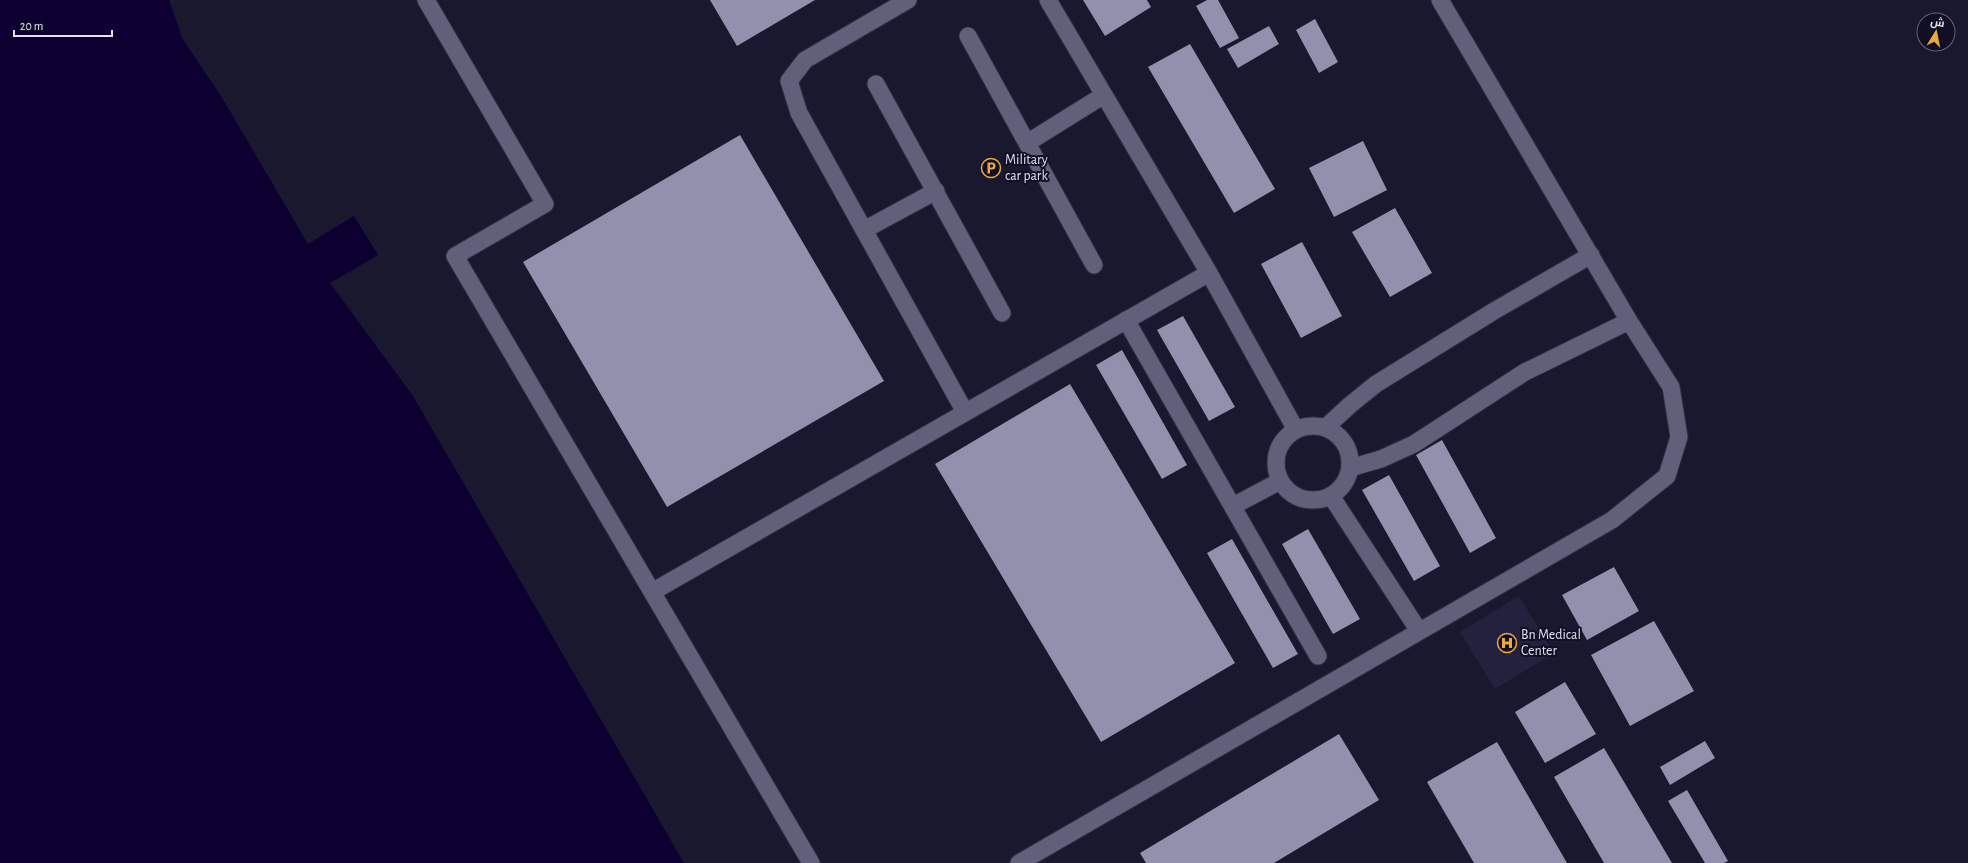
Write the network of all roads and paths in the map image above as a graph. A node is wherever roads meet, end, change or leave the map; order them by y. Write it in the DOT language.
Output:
graph roads {
  1 [pos="426,0"];
  2 [pos="908,0"];
  3 [pos="1048,0"];
  4 [pos="1440,0"];
  5 [pos="968,36"];
  6 [pos="876,84"];
  7 [pos="1104,95"];
  8 [pos="1026,143"];
  9 [pos="936,191"];
  10 [pos="864,230"];
  11 [pos="1591,255"];
  12 [pos="1094,265"];
  13 [pos="1209,272"];
  14 [pos="1002,313"];
  15 [pos="1126,320"];
  16 [pos="1629,321"];
  17 [pos="965,412"];
  18 [pos="1325,428"];
  19 [pos="1296,430"];
  20 [pos="1350,468"];
  21 [pos="1280,481"];
  22 [pos="1331,496"];
  23 [pos="1233,506"];
  24 [pos="652,592"];
  25 [pos="1419,631"];
  26 [pos="1318,656"];
  27 [pos="811,863"];
  28 [pos="1019,863"];
  1 -- 24 [label="lane"];
  2 -- 10 [label="lane"];
  3 -- 7 [label="lane"];
  4 -- 11 [label="lane"];
  5 -- 8 [label="lane"];
  6 -- 9 [label="lane"];
  7 -- 8 [label="lane"];
  7 -- 13 [label="lane"];
  8 -- 12 [label="lane"];
  9 -- 10 [label="lane"];
  9 -- 14 [label="lane"];
  10 -- 17 [label="lane"];
  11 -- 16 [label="lane"];
  11 -- 18 [label="lane"];
  13 -- 15 [label="lane"];
  13 -- 19 [label="lane"];
  15 -- 17 [label="lane"];
  15 -- 23 [label="lane"];
  16 -- 20 [label="lane"];
  16 -- 25 [label="lane"];
  17 -- 24 [label="lane"];
  18 -- 19 [label="lane"];
  18 -- 20 [label="lane"];
  19 -- 21 [label="lane"];
  20 -- 22 [label="lane"];
  21 -- 22 [label="lane"];
  21 -- 23 [label="lane"];
  22 -- 25 [label="lane"];
  23 -- 26 [label="lane"];
  24 -- 27 [label="lane"];
  25 -- 28 [label="lane"];
}
